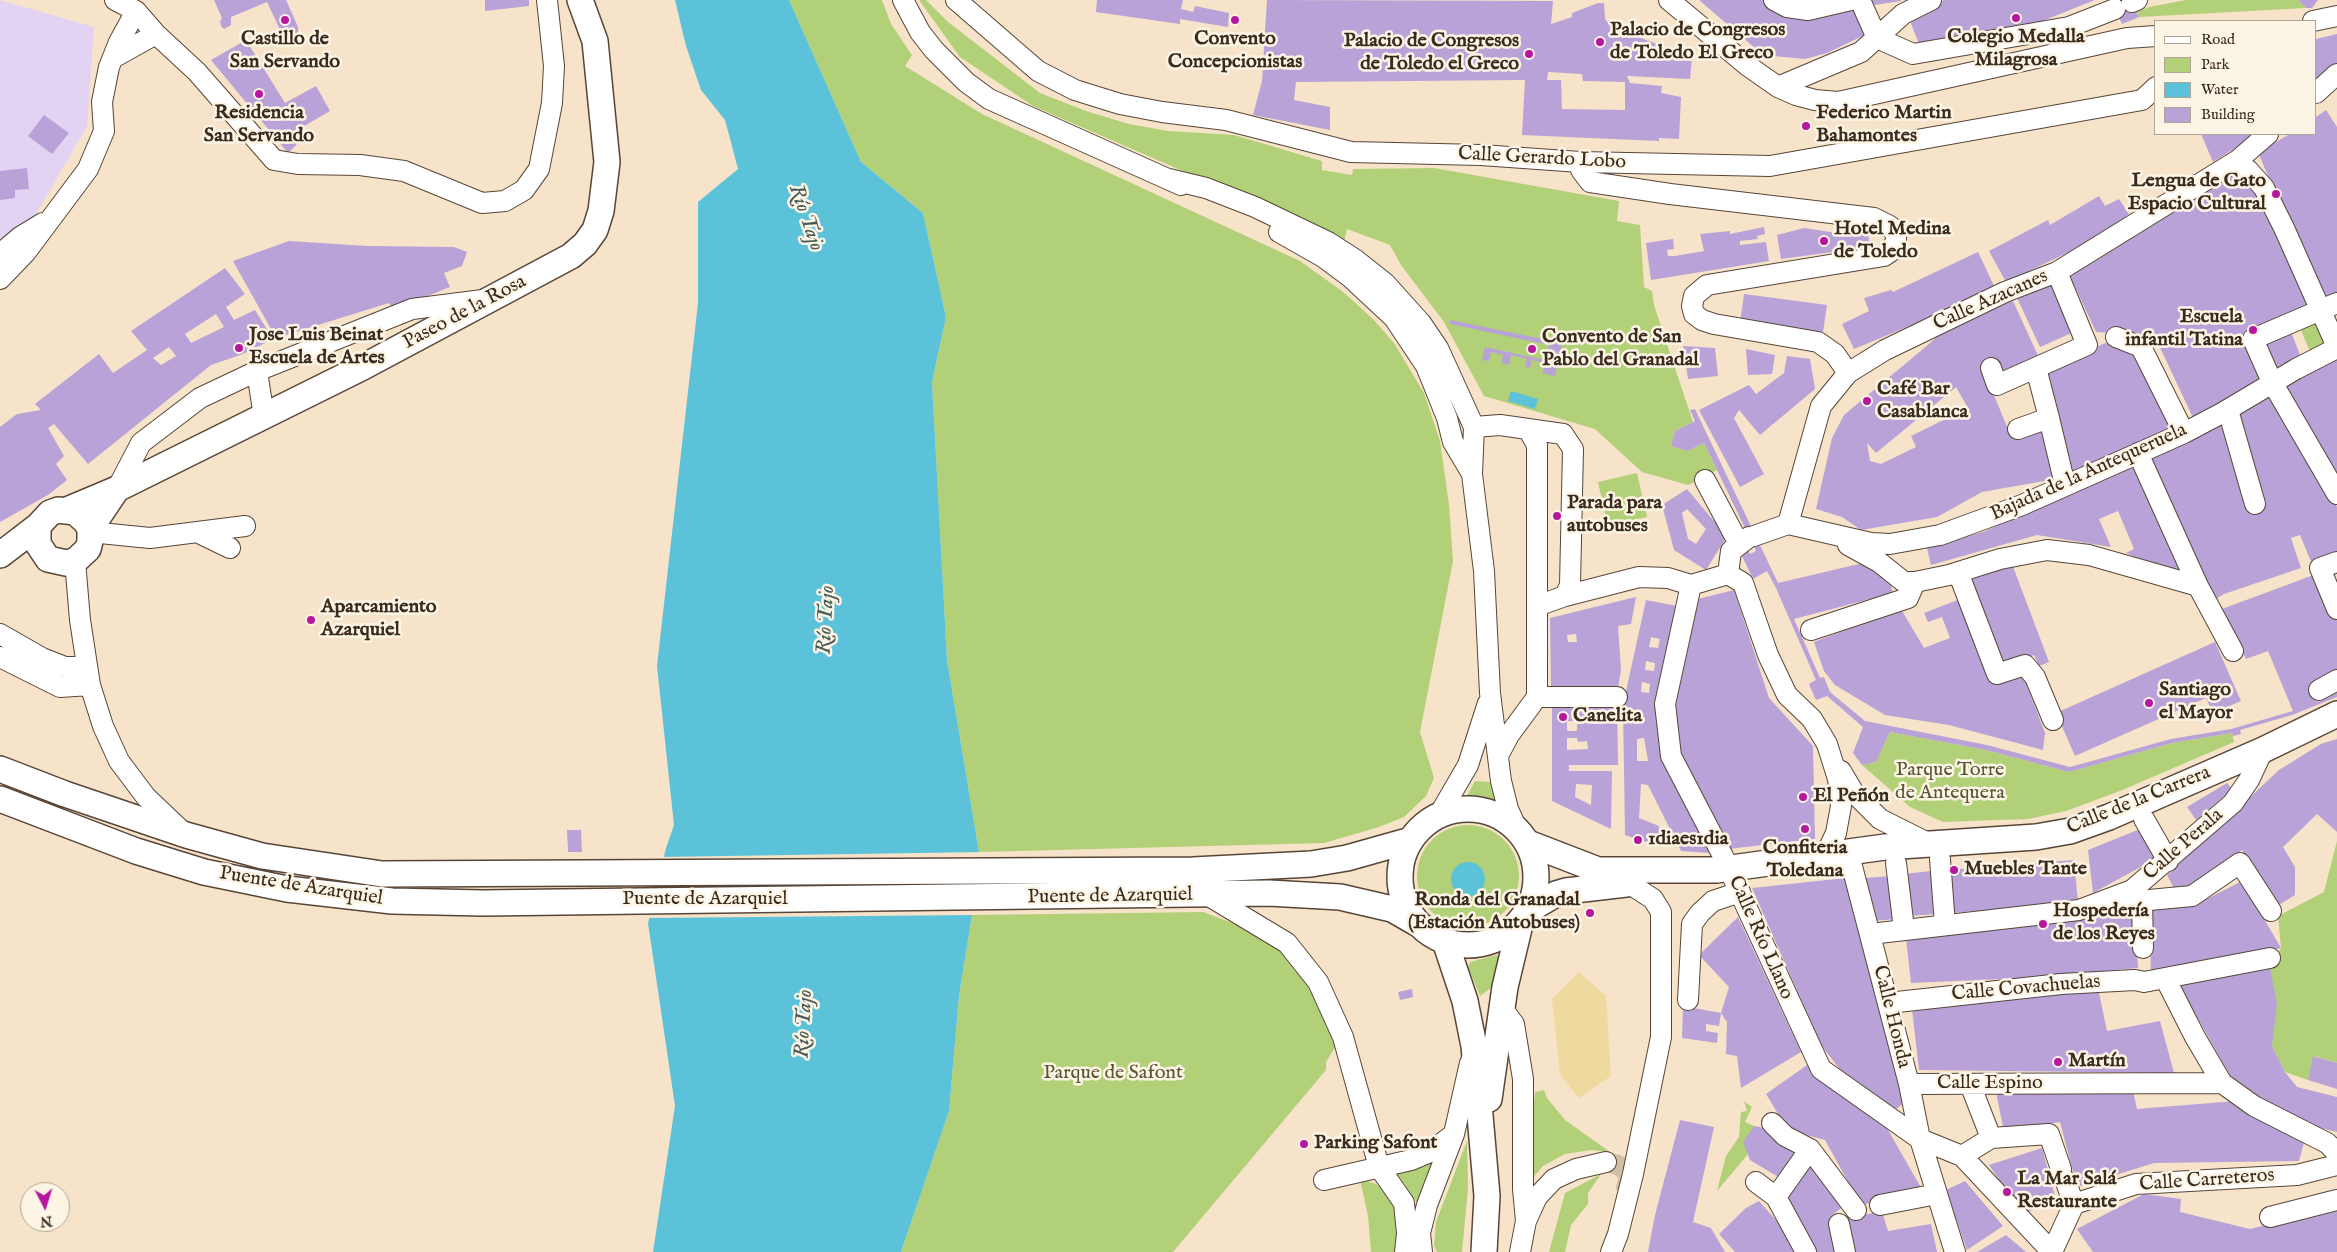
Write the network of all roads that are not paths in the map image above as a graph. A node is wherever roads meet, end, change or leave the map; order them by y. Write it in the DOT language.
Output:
graph roads {
  1 [pos="115,0"];
  2 [pos="547,0"];
  3 [pos="580,0"];
  4 [pos="903,0"];
  5 [pos="956,0"];
  6 [pos="1669,0"];
  7 [pos="1774,0"];
  8 [pos="1852,0"];
  9 [pos="1860,0"];
  10 [pos="1931,0"];
  11 [pos="2128,4"];
  12 [pos="136,11"];
  13 [pos="2337,16"];
  14 [pos="2317,20"];
  15 [pos="156,34"];
  16 [pos="2154,36"];
  17 [pos="1877,38"];
  18 [pos="113,58"];
  19 [pos="2337,74"];
  20 [pos="1778,86"];
  21 [pos="2154,90"];
  22 [pos="2317,92"];
  23 [pos="2267,135"];
  24 [pos="1580,162"];
  25 [pos="2248,170"];
  26 [pos="1169,179"];
  27 [pos="53,216"];
  28 [pos="0,254"];
  29 [pos="2057,272"];
  30 [pos="0,279"];
  31 [pos="490,300"];
  32 [pos="2328,307"];
  33 [pos="2116,337"];
  34 [pos="2337,347"];
  35 [pos="1991,368"];
  36 [pos="2036,368"];
  37 [pos="257,372"];
  38 [pos="1848,373"];
  39 [pos="2272,382"];
  40 [pos="2228,410"];
  41 [pos="264,417"];
  42 [pos="2049,418"];
  43 [pos="1474,427"];
  44 [pos="2018,429"];
  45 [pos="1528,430"];
  46 [pos="2184,433"];
  47 [pos="2138,453"];
  48 [pos="1472,474"];
  49 [pos="1705,480"];
  50 [pos="2066,485"];
  51 [pos="117,489"];
  52 [pos="2337,494"];
  53 [pos="2255,504"];
  54 [pos="67,510"];
  55 [pos="1788,524"];
  56 [pos="38,526"];
  57 [pos="245,526"];
  58 [pos="1824,532"];
  59 [pos="199,533"];
  60 [pos="1748,539"];
  61 [pos="86,543"];
  62 [pos="230,548"];
  63 [pos="1,554"];
  64 [pos="48,559"];
  65 [pos="2329,565"];
  66 [pos="1958,572"];
  67 [pos="1728,574"];
  68 [pos="1915,582"];
  69 [pos="1691,585"];
  70 [pos="2198,586"];
  71 [pos="1565,596"];
  72 [pos="1537,606"];
  73 [pos="2337,609"];
  74 [pos="1811,630"];
  75 [pos="0,634"];
  76 [pos="2233,651"];
  77 [pos="0,657"];
  78 [pos="88,676"];
  79 [pos="2337,680"];
  80 [pos="2319,690"];
  81 [pos="1490,693"];
  82 [pos="1537,697"];
  83 [pos="1618,697"];
  84 [pos="2337,714"];
  85 [pos="2053,720"];
  86 [pos="2263,750"];
  87 [pos="1499,754"];
  88 [pos="1832,756"];
  89 [pos="0,769"];
  90 [pos="0,799"];
  91 [pos="1439,815"];
  92 [pos="2144,820"];
  93 [pos="186,835"];
  94 [pos="1522,836"];
  95 [pos="1410,840"];
  96 [pos="1935,851"];
  97 [pos="1837,853"];
  98 [pos="1896,863"];
  99 [pos="2161,867"];
  100 [pos="1723,870"];
  101 [pos="1630,884"];
  102 [pos="1740,892"];
  103 [pos="1209,896"];
  104 [pos="2173,897"];
  105 [pos="2142,899"];
  106 [pos="2079,910"];
  107 [pos="2271,911"];
  108 [pos="1524,915"];
  109 [pos="1420,925"];
  110 [pos="1945,925"];
  111 [pos="1904,929"];
  112 [pos="1870,934"];
  113 [pos="1445,941"];
  114 [pos="2143,948"];
  115 [pos="2270,958"];
  116 [pos="2165,978"];
  117 [pos="1688,1000"];
  118 [pos="1888,1003"];
  119 [pos="1502,1008"];
  120 [pos="1474,1046"];
  121 [pos="2222,1083"];
  122 [pos="1909,1084"];
  123 [pos="1970,1084"];
  124 [pos="1772,1123"];
  125 [pos="1454,1134"];
  126 [pos="1991,1138"];
  127 [pos="1920,1139"];
  128 [pos="1483,1149"];
  129 [pos="1810,1149"];
  130 [pos="2337,1153"];
  131 [pos="1962,1156"];
  132 [pos="1606,1162"];
  133 [pos="2337,1165"];
  134 [pos="1379,1167"];
  135 [pos="1324,1180"];
  136 [pos="1756,1182"];
  137 [pos="1937,1194"];
  138 [pos="1776,1197"];
  139 [pos="2337,1200"];
  140 [pos="2074,1204"];
  141 [pos="1880,1205"];
  142 [pos="1856,1210"];
  143 [pos="2270,1217"];
  144 [pos="1526,1221"];
  145 [pos="1839,1224"];
  146 [pos="1405,1252"];
  147 [pos="1422,1252"];
  148 [pos="1484,1252"];
  149 [pos="1520,1252"];
  150 [pos="1611,1252"];
  151 [pos="1806,1252"];
  152 [pos="1844,1252"];
  153 [pos="1955,1252"];
  154 [pos="2052,1252"];
  1 -- 12 [label="street"];
  2 -- 15 [label="street"];
  3 -- 31 [label="main road, Paseo de la Rosa"];
  4 -- 26 [label="street"];
  5 -- 24 [label="street, Calle Gerardo Lobo"];
  6 -- 20 [label="street"];
  7 -- 8 [label="street"];
  9 -- 17 [label="street"];
  10 -- 17 [label="street"];
  11 -- 17 [label="street"];
  12 -- 15 [label="street"];
  12 -- 18 [label="street"];
  13 -- 14 [label="street"];
  15 -- 18 [label="street"];
  16 -- 20 [label="street"];
  17 -- 20 [label="street"];
  18 -- 27 [label="street"];
  19 -- 22 [label="street"];
  21 -- 24 [label="street, Calle Gerardo Lobo"];
  23 -- 29 [label="street, Calle Azacanes"];
  24 -- 38 [label="street"];
  25 -- 32 [label="street"];
  26 -- 43 [label="street"];
  26 -- 48 [label="street"];
  27 -- 28 [label="street"];
  27 -- 30 [label="street"];
  29 -- 36 [label="street"];
  29 -- 38 [label="street, Calle Azacanes"];
  31 -- 37 [label="street"];
  31 -- 41 [label="main road, Paseo de la Rosa"];
  32 -- 34 [label="street"];
  32 -- 39 [label="street"];
  33 -- 46 [label="street"];
  34 -- 39 [label="street, Bajada de la Antequeruela"];
  35 -- 36 [label="street"];
  36 -- 42 [label="street"];
  37 -- 41 [label="street"];
  37 -- 51 [label="street"];
  38 -- 55 [label="street, Calle Azacanes"];
  39 -- 40 [label="street, Bajada de la Antequeruela"];
  39 -- 52 [label="street"];
  40 -- 46 [label="street, Bajada de la Antequeruela"];
  40 -- 53 [label="street"];
  41 -- 51 [label="main road, Paseo de la Rosa"];
  42 -- 44 [label="street"];
  42 -- 50 [label="street"];
  43 -- 45 [label="street"];
  43 -- 48 [label="street"];
  45 -- 71 [label="street"];
  45 -- 72 [label="street"];
  46 -- 47 [label="street, Bajada de la Antequeruela"];
  47 -- 50 [label="street, Bajada de la Antequeruela"];
  47 -- 70 [label="street"];
  48 -- 81 [label="street"];
  49 -- 60 [label="street"];
  50 -- 58 [label="street, Bajada de la Antequeruela"];
  51 -- 54 [label="main road, Paseo de la Rosa"];
  51 -- 61 [label="main road"];
  54 -- 56 [label="main road, Paseo de la Rosa"];
  54 -- 61 [label="main road"];
  55 -- 58 [label="street, Bajada de la Antequeruela"];
  55 -- 60 [label="street"];
  56 -- 63 [label="main road, Paseo de la Rosa"];
  56 -- 64 [label="main road"];
  57 -- 59 [label="street"];
  58 -- 68 [label="street"];
  59 -- 61 [label="street"];
  59 -- 62 [label="street"];
  60 -- 67 [label="street"];
  61 -- 64 [label="main road, Paseo de la Rosa"];
  61 -- 78 [label="street"];
  63 -- 64 [label="main road, Paseo de la Rosa"];
  65 -- 73 [label="street"];
  66 -- 68 [label="street"];
  66 -- 70 [label="street"];
  66 -- 85 [label="street"];
  67 -- 69 [label="street"];
  67 -- 88 [label="street"];
  68 -- 74 [label="street"];
  69 -- 71 [label="street"];
  69 -- 100 [label="street, Calle Río Llano"];
  70 -- 76 [label="street"];
  71 -- 72 [label="street"];
  72 -- 82 [label="street"];
  75 -- 78 [label="street"];
  77 -- 78 [label="street"];
  78 -- 93 [label="street"];
  79 -- 80 [label="street"];
  81 -- 87 [label="street"];
  81 -- 91 [label="street"];
  82 -- 83 [label="street"];
  82 -- 87 [label="street"];
  84 -- 86 [label="main road, Calle de la Carrera"];
  86 -- 96 [label="main road, Calle de la Carrera"];
  86 -- 99 [label="street, Calle Perala"];
  87 -- 94 [label="street"];
  88 -- 96 [label="street"];
  88 -- 97 [label="street"];
  89 -- 93 [label="main road, Puente de Azarquiel"];
  90 -- 103 [label="main road, Puente de Azarquiel"];
  91 -- 94 [label="main road"];
  91 -- 95 [label="main road"];
  92 -- 99 [label="street"];
  93 -- 95 [label="main road, Puente de Azarquiel"];
  94 -- 100 [label="main road"];
  94 -- 108 [label="main road"];
  95 -- 109 [label="main road"];
  96 -- 97 [label="main road, Calle de la Carrera"];
  96 -- 110 [label="street"];
  97 -- 100 [label="main road, Calle de la Carrera"];
  97 -- 112 [label="street, Calle Honda"];
  98 -- 111 [label="street"];
  99 -- 104 [label="street"];
  99 -- 106 [label="street, Calle Perala"];
  100 -- 101 [label="main road"];
  100 -- 102 [label="street, Calle Río Llano"];
  101 -- 108 [label="main road"];
  101 -- 150 [label="street"];
  102 -- 117 [label="street"];
  102 -- 127 [label="street, Calle Río Llano"];
  103 -- 109 [label="main road, Puente de Azarquiel"];
  103 -- 134 [label="street"];
  104 -- 105 [label="street, Calle Perala"];
  104 -- 107 [label="street, Calle Perala"];
  105 -- 106 [label="street, Calle Perala"];
  105 -- 114 [label="street"];
  106 -- 110 [label="street, Calle Perala"];
  108 -- 113 [label="main road"];
  108 -- 119 [label="main road"];
  109 -- 113 [label="main road"];
  110 -- 111 [label="street, Calle Perala"];
  111 -- 112 [label="street, Calle Perala"];
  112 -- 118 [label="street, Calle Honda"];
  113 -- 120 [label="main road"];
  115 -- 116 [label="street, Calle Covachuelas"];
  116 -- 118 [label="street, Calle Covachuelas"];
  116 -- 121 [label="street"];
  118 -- 122 [label="street, Calle Honda"];
  119 -- 128 [label="main road"];
  119 -- 144 [label="street"];
  120 -- 125 [label="street"];
  120 -- 128 [label="main road"];
  121 -- 123 [label="street, Calle Espino"];
  121 -- 130 [label="street"];
  122 -- 123 [label="street, Calle Espino"];
  122 -- 127 [label="street, Calle Honda"];
  123 -- 126 [label="street"];
  124 -- 129 [label="street"];
  125 -- 134 [label="street"];
  125 -- 147 [label="street"];
  126 -- 131 [label="street"];
  126 -- 140 [label="street"];
  127 -- 131 [label="street"];
  127 -- 137 [label="street, Calle Honda"];
  128 -- 148 [label="main road"];
  129 -- 138 [label="street"];
  129 -- 142 [label="street"];
  131 -- 154 [label="street"];
  132 -- 144 [label="street"];
  133 -- 140 [label="street, Calle Carreteros"];
  134 -- 135 [label="street"];
  134 -- 146 [label="street"];
  136 -- 138 [label="street"];
  137 -- 141 [label="street"];
  137 -- 153 [label="street, Calle Honda"];
  138 -- 151 [label="street"];
  139 -- 143 [label="street"];
  140 -- 154 [label="street"];
  144 -- 149 [label="street"];
  145 -- 152 [label="street"];
}
